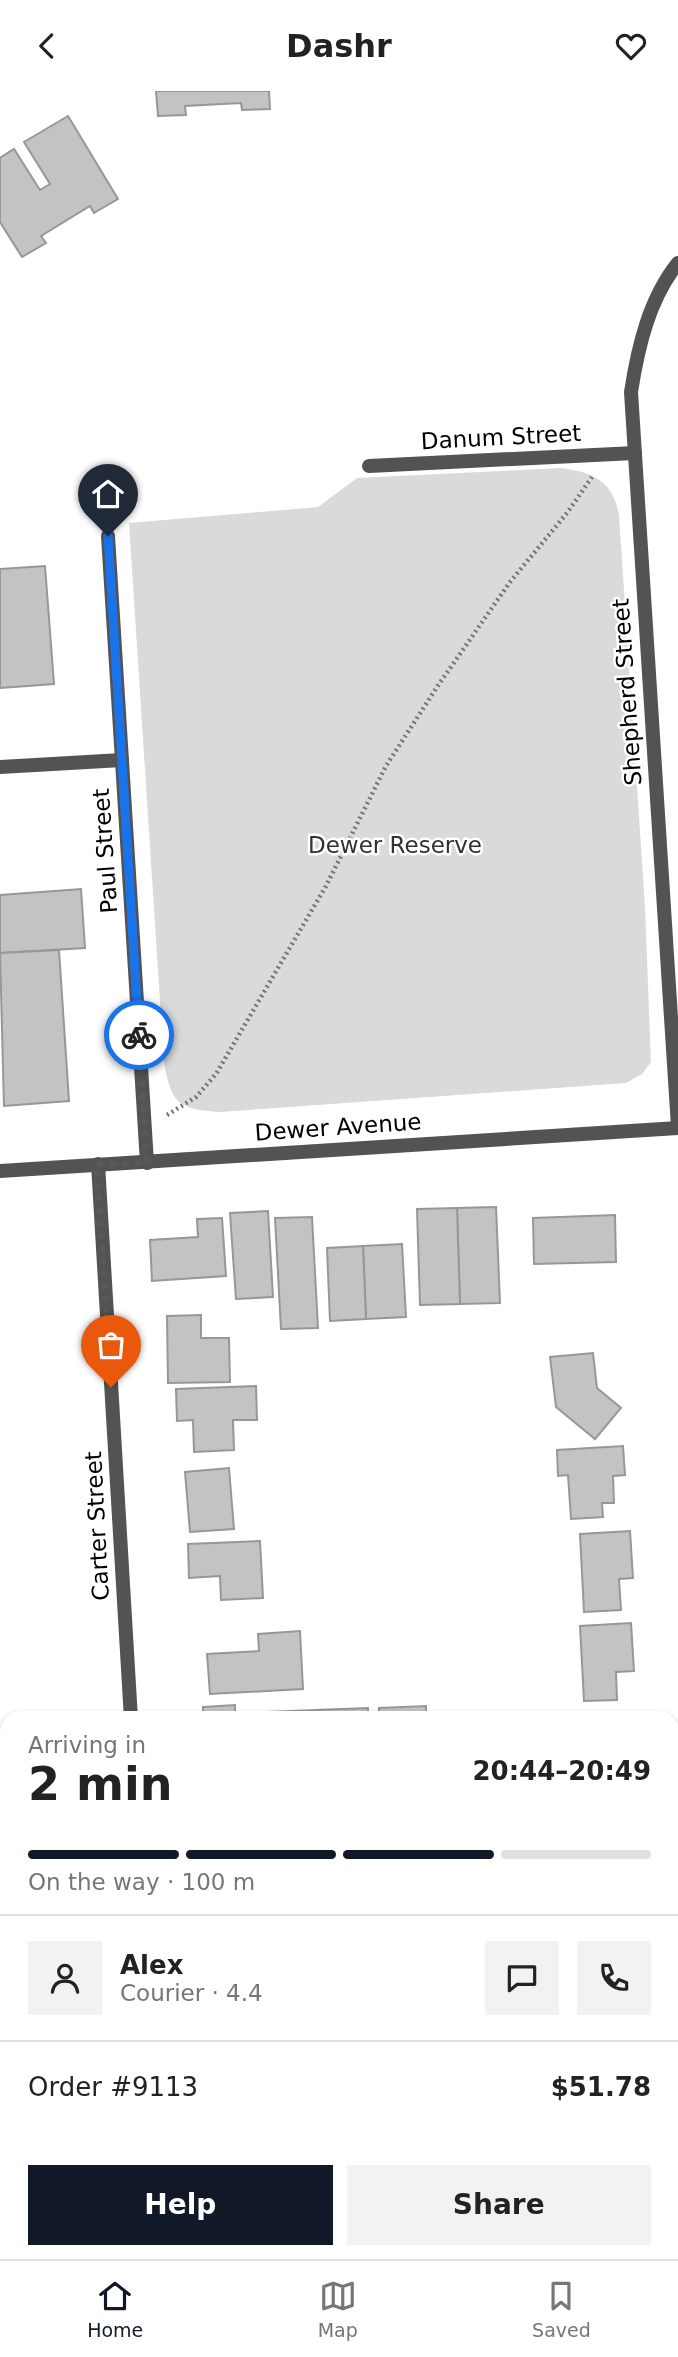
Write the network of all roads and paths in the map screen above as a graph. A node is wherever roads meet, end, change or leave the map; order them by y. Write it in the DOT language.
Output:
graph roads {
  1 [pos="678,263"];
  2 [pos="635,453"];
  3 [pos="597,455"];
  4 [pos="369,466"];
  5 [pos="108,536"];
  6 [pos="122,760"];
  7 [pos="0,767"];
  8 [pos="145,1128"];
  9 [pos="678,1128"];
  10 [pos="147,1163"];
  11 [pos="97,1164"];
  12 [pos="0,1171"];
  13 [pos="131,1711"];
  1 -- 2 [label="street, Shepherd Street"];
  2 -- 3 [label="street, Danum Street"];
  2 -- 9 [label="street, Shepherd Street"];
  3 -- 4 [label="street, Danum Street"];
  3 -- 8 [label="path"];
  5 -- 6 [label="street, Paul Street"];
  6 -- 7 [label="street"];
  6 -- 8 [label="street, Paul Street"];
  8 -- 10 [label="street, Paul Street"];
  9 -- 10 [label="street, Dewer Avenue"];
  10 -- 11 [label="street, Dewer Avenue"];
  11 -- 12 [label="street, Dewer Avenue"];
  11 -- 13 [label="street, Carter Street"];
}
